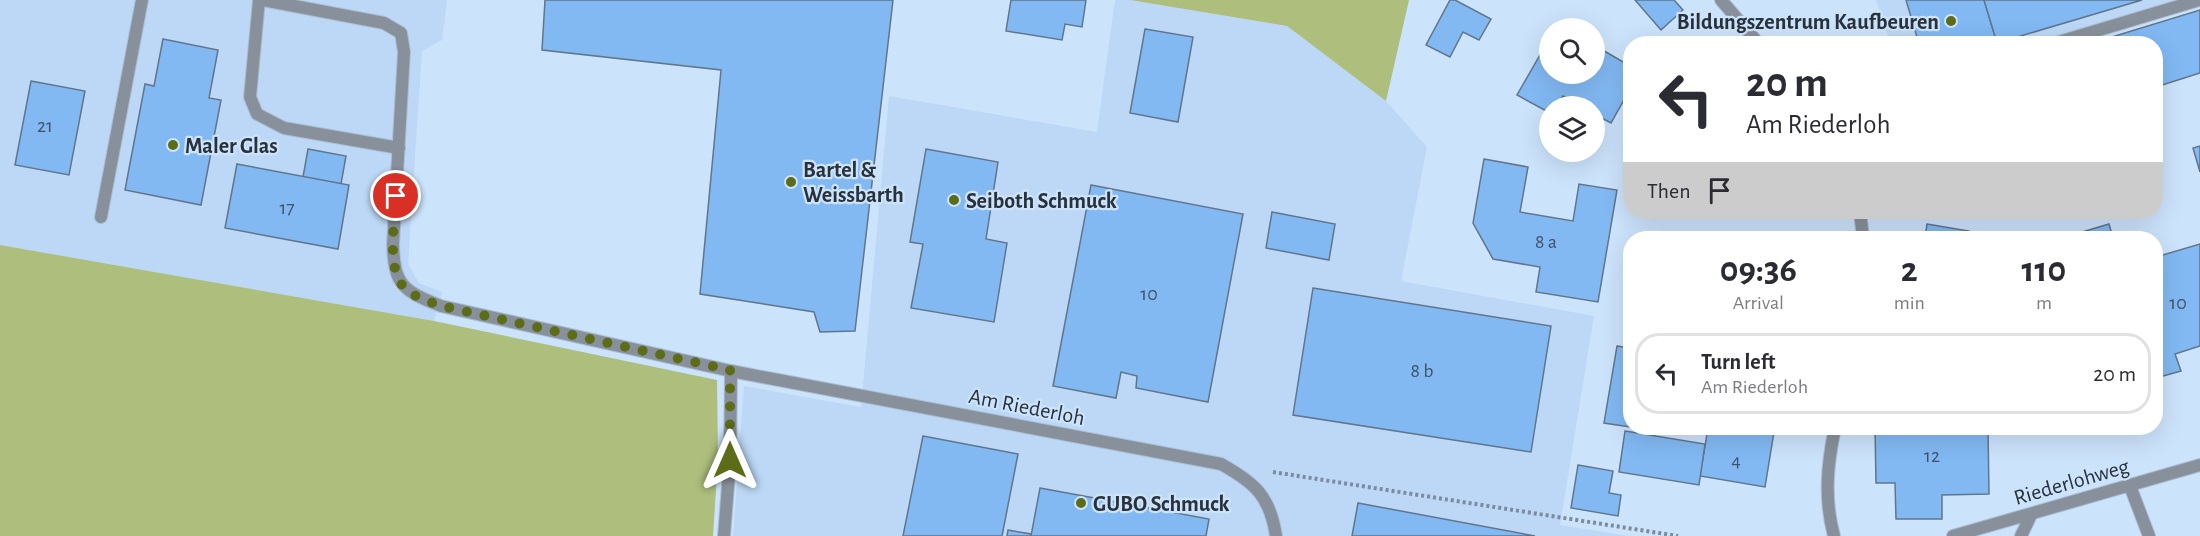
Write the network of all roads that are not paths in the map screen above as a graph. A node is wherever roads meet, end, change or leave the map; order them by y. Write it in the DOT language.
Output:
graph roads {
  1 [pos="142,0"];
  2 [pos="261,0"];
  3 [pos="1721,0"];
  4 [pos="2199,0"];
  5 [pos="1752,36"];
  6 [pos="2079,36"];
  7 [pos="399,148"];
  8 [pos="101,217"];
  9 [pos="730,370"];
  10 [pos="1833,435"];
  11 [pos="2200,465"];
  12 [pos="2130,486"];
  13 [pos="2031,515"];
  14 [pos="724,536"];
  15 [pos="1276,536"];
  16 [pos="1834,536"];
  17 [pos="1953,536"];
  18 [pos="2021,536"];
  19 [pos="2149,536"];
  1 -- 8 [label="street"];
  2 -- 7 [label="street, Am Riederloh"];
  2 -- 7 [label="street"];
  3 -- 5 [label="street"];
  4 -- 6 [label="street"];
  7 -- 9 [label="street, Am Riederloh"];
  9 -- 14 [label="street"];
  9 -- 15 [label="street, Am Riederloh"];
  10 -- 16 [label="street"];
  11 -- 12 [label="street, Riederlohweg"];
  12 -- 13 [label="street, Riederlohweg"];
  12 -- 19 [label="street"];
  13 -- 17 [label="street, Riederlohweg"];
  13 -- 18 [label="street"];
}
